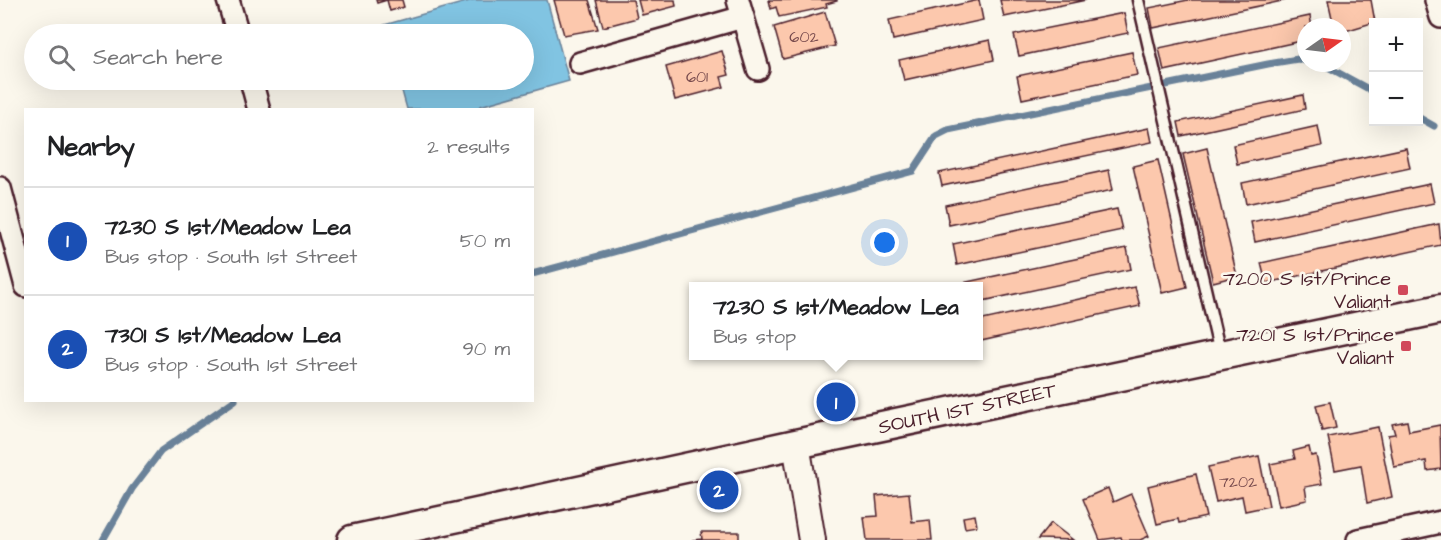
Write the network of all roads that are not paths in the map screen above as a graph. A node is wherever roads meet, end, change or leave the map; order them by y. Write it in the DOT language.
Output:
graph roads {
  1 [pos="228,0"];
  2 [pos="1138,0"];
  3 [pos="1436,0"];
  4 [pos="741,9"];
  5 [pos="1441,17"];
  6 [pos="235,24"];
  7 [pos="580,63"];
  8 [pos="758,69"];
  9 [pos="253,90"];
  10 [pos="258,108"];
  11 [pos="0,188"];
  12 [pos="18,224"];
  13 [pos="24,270"];
  14 [pos="1441,309"];
  15 [pos="1220,355"];
  16 [pos="796,444"];
  17 [pos="1441,522"];
  18 [pos="1365,539"];
  19 [pos="352,540"];
  20 [pos="812,540"];
  1 -- 6 [label="street"];
  2 -- 15 [label="lane"];
  3 -- 5 [label="street"];
  4 -- 7 [label="street"];
  4 -- 8 [label="street"];
  9 -- 10 [label="street"];
  11 -- 12 [label="street"];
  12 -- 13 [label="street"];
  14 -- 15 [label="main road, SOUTH 1ST STREET"];
  15 -- 16 [label="main road, SOUTH 1ST STREET"];
  16 -- 19 [label="main road, SOUTH 1ST STREET"];
  16 -- 20 [label="street"];
  17 -- 18 [label="street"];
}
